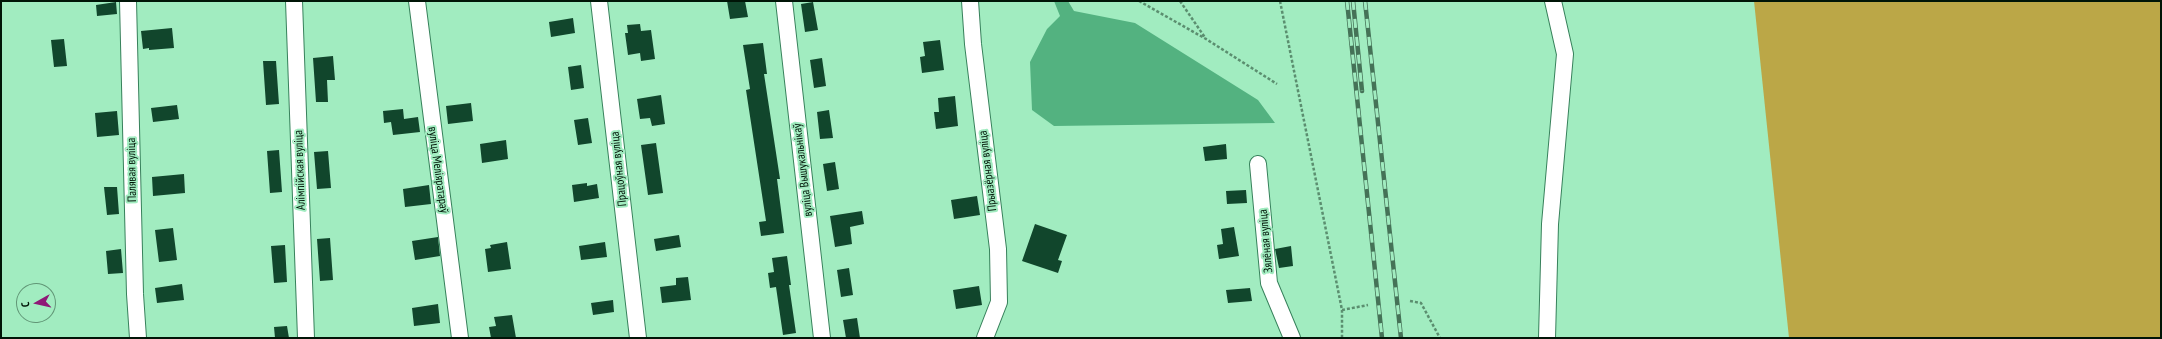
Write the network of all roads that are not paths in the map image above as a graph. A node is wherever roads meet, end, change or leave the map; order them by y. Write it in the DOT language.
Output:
graph roads {
  1 [pos="128,1"];
  2 [pos="294,1"];
  3 [pos="417,1"];
  4 [pos="598,1"];
  5 [pos="784,1"];
  6 [pos="970,1"];
  7 [pos="1553,1"];
  8 [pos="1258,164"];
  9 [pos="138,338"];
  10 [pos="306,338"];
  11 [pos="460,338"];
  12 [pos="638,338"];
  13 [pos="822,338"];
  14 [pos="985,338"];
  15 [pos="1292,338"];
  16 [pos="1547,338"];
  1 -- 9 [label="street, Палявая вуліца"];
  2 -- 10 [label="street, Алімпійская вуліца"];
  3 -- 11 [label="street, вуліца Меліяратараў"];
  4 -- 12 [label="street, Працоўная вуліца"];
  5 -- 13 [label="street, вуліца Вышукальнікаў"];
  6 -- 14 [label="street, Прыазёрная вуліца"];
  7 -- 16 [label="street"];
  8 -- 15 [label="street, Зялёная вуліца"];
}
